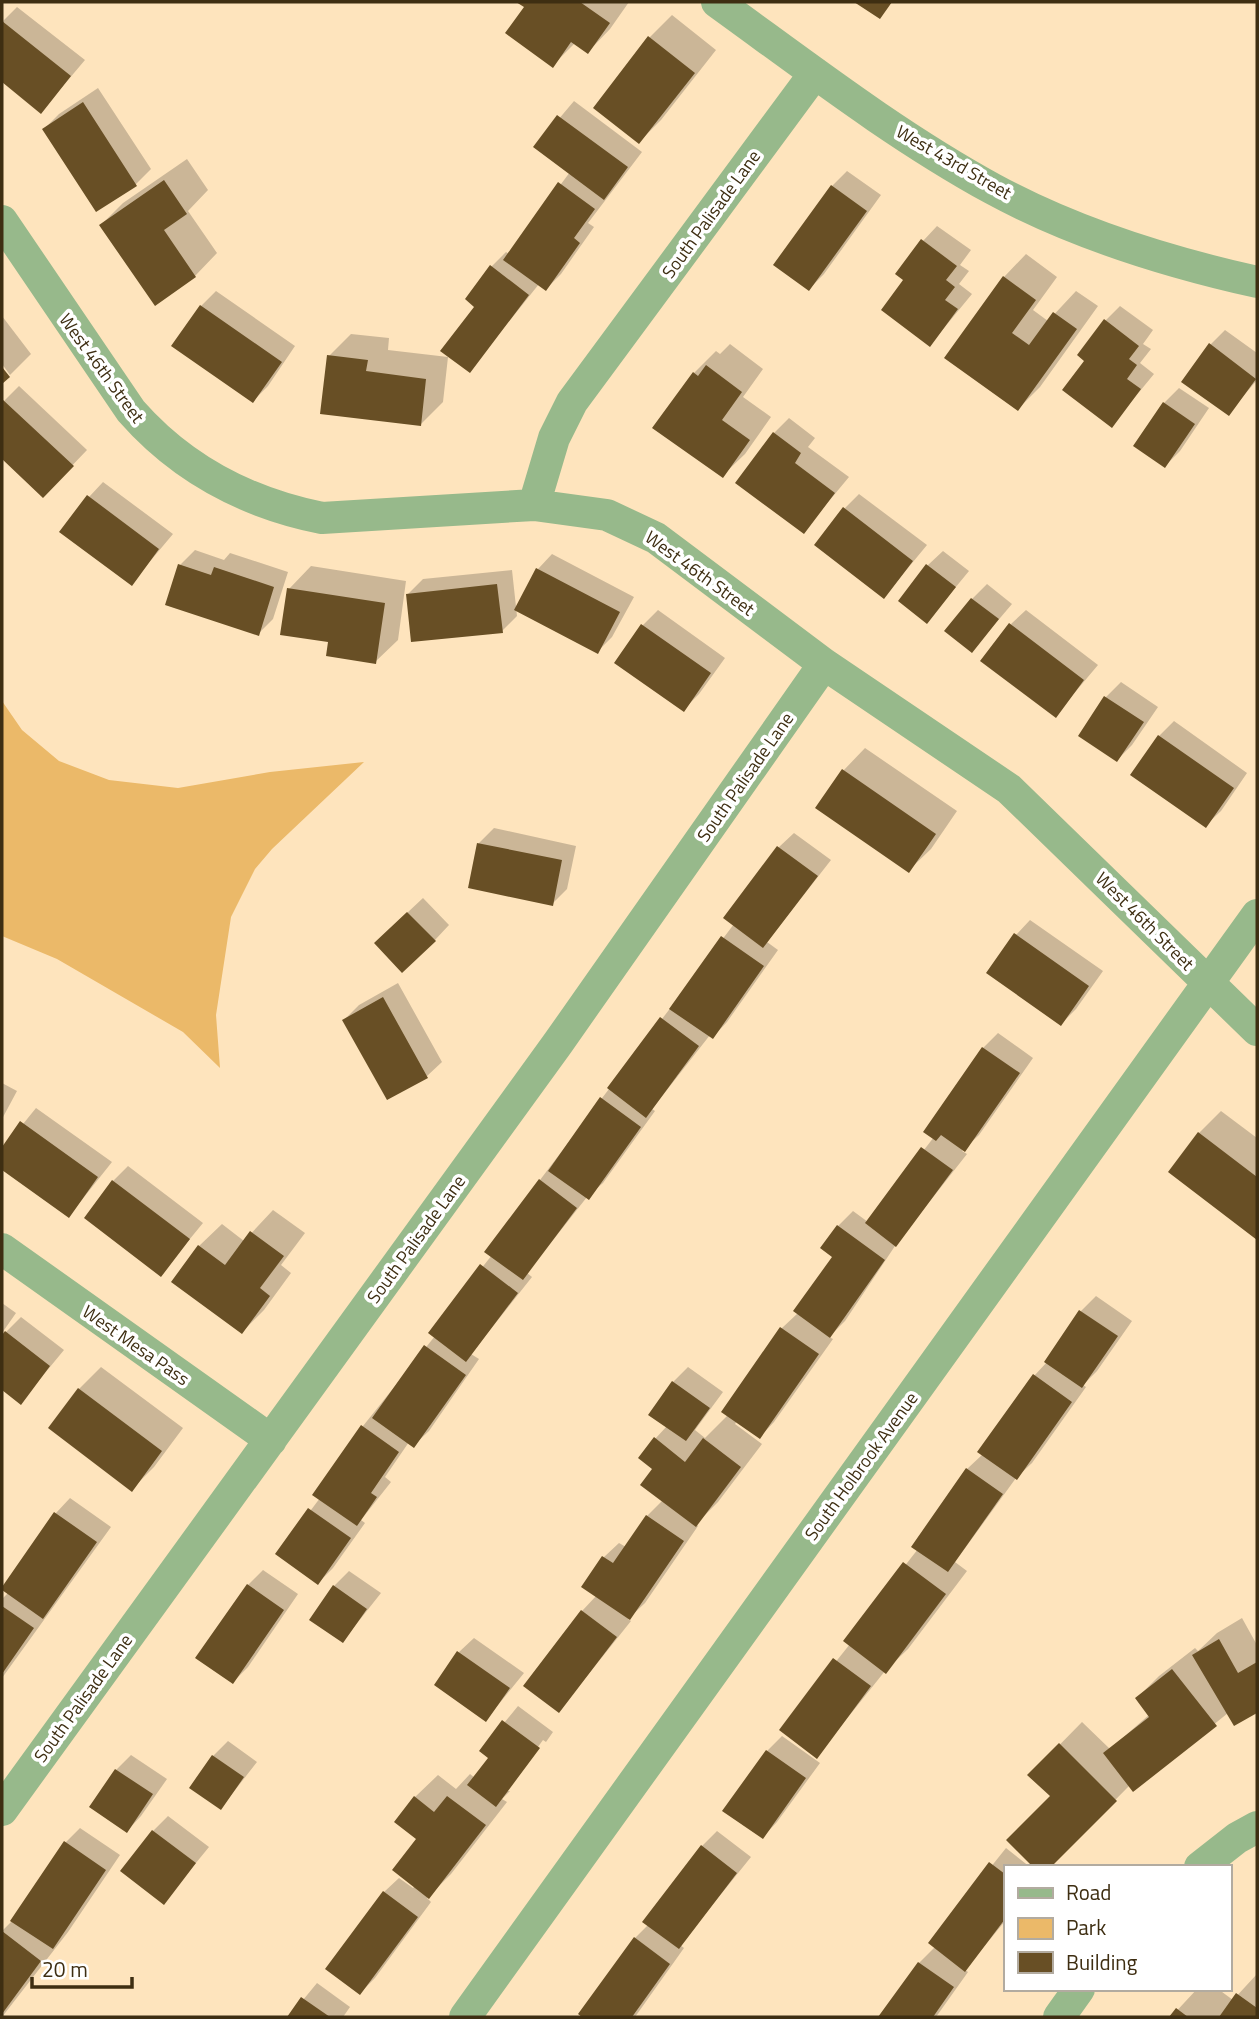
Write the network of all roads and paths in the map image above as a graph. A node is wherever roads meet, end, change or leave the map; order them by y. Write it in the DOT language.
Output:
graph roads {
  1 [pos="717,2"];
  2 [pos="815,73"];
  3 [pos="2,221"];
  4 [pos="1257,282"];
  5 [pos="534,505"];
  6 [pos="824,664"];
  7 [pos="1257,915"];
  8 [pos="1208,983"];
  9 [pos="1257,1030"];
  10 [pos="2,1249"];
  11 [pos="271,1440"];
  12 [pos="2,1810"];
  13 [pos="1257,1827"];
  14 [pos="1203,1865"];
  15 [pos="1078,1991"];
  16 [pos="464,2017"];
  17 [pos="1059,2017"];
  1 -- 2 [label="street, West 43rd Street"];
  2 -- 4 [label="street, West 43rd Street"];
  2 -- 5 [label="street, South Palisade Lane"];
  3 -- 5 [label="street, West 46th Street"];
  5 -- 6 [label="street, West 46th Street"];
  6 -- 8 [label="street, West 46th Street"];
  6 -- 11 [label="street, South Palisade Lane"];
  7 -- 8 [label="street, South Holbrook Avenue"];
  8 -- 9 [label="street, West 46th Street"];
  8 -- 16 [label="street, South Holbrook Avenue"];
  10 -- 11 [label="street, West Mesa Pass"];
  11 -- 12 [label="street, South Palisade Lane"];
  13 -- 14 [label="street"];
  15 -- 17 [label="street"];
}
